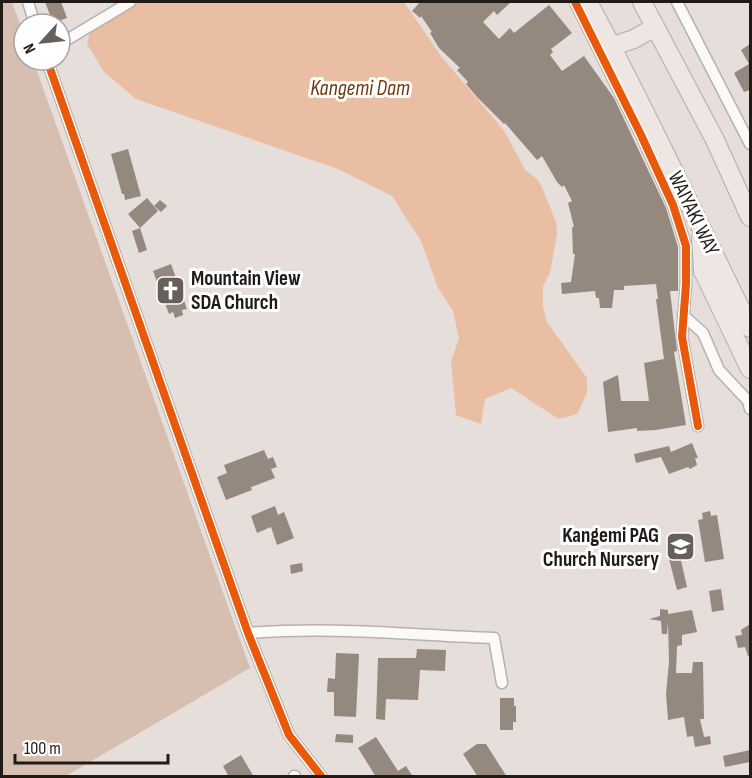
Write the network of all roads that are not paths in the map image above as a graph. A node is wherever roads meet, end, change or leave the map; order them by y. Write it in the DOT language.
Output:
graph roads {
  1 [pos="129,2"];
  2 [pos="575,2"];
  3 [pos="588,2"];
  4 [pos="642,2"];
  5 [pos="677,2"];
  6 [pos="655,27"];
  7 [pos="72,37"];
  8 [pos="613,46"];
  9 [pos="51,72"];
  10 [pos="750,143"];
  11 [pos="750,217"];
  12 [pos="700,228"];
  13 [pos="683,315"];
  14 [pos="750,328"];
  15 [pos="750,369"];
  16 [pos="750,409"];
  17 [pos="698,426"];
  18 [pos="248,633"];
  19 [pos="502,683"];
  20 [pos="321,777"];
  1 -- 7 [label="street"];
  2 -- 13 [label="street"];
  3 -- 8 [label="highway, WAIYAKI WAY"];
  4 -- 6 [label="highway"];
  5 -- 10 [label="street"];
  6 -- 8 [label="highway"];
  6 -- 11 [label="highway"];
  8 -- 12 [label="highway, WAIYAKI WAY"];
  9 -- 18 [label="street"];
  12 -- 14 [label="highway, WAIYAKI WAY"];
  12 -- 15 [label="highway"];
  13 -- 16 [label="street"];
  13 -- 17 [label="street"];
  18 -- 19 [label="street"];
  18 -- 20 [label="street"];
}
